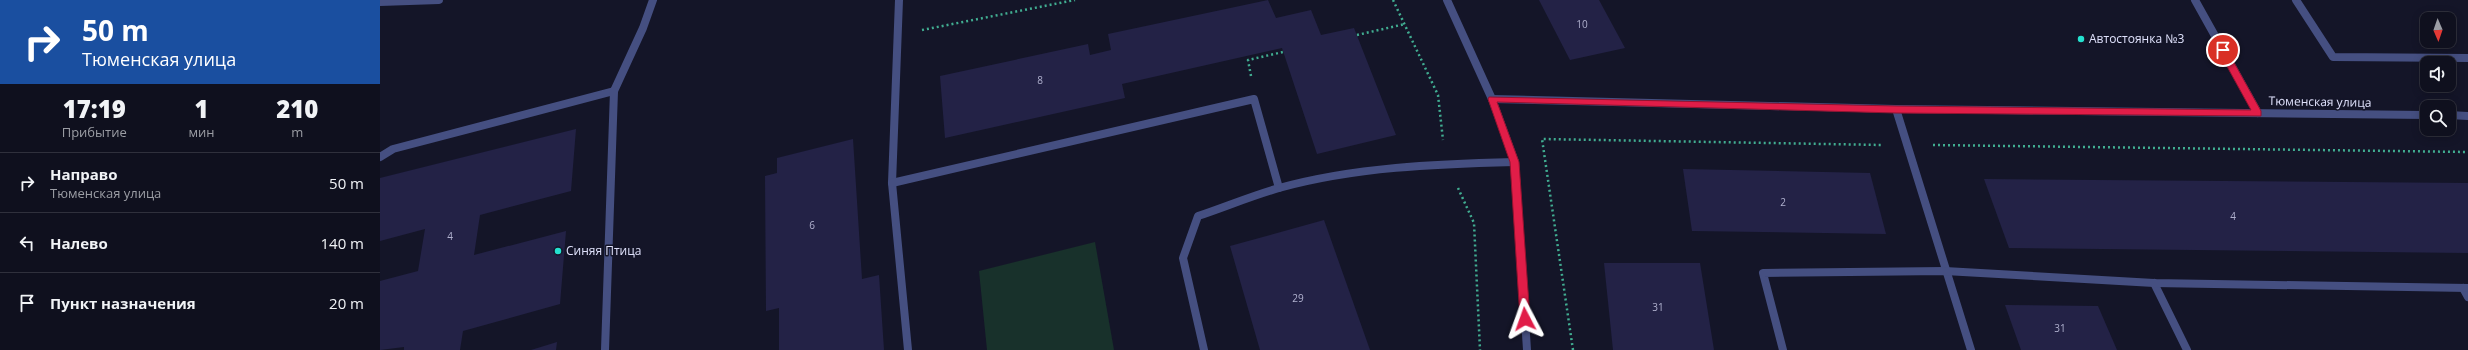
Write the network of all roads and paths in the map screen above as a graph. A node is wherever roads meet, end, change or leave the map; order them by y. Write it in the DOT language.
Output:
graph roads {
  1 [pos="439,0"];
  2 [pos="653,0"];
  3 [pos="899,0"];
  4 [pos="1075,0"];
  5 [pos="1447,0"];
  6 [pos="2195,0"];
  7 [pos="2296,0"];
  8 [pos="380,2"];
  9 [pos="1405,24"];
  10 [pos="898,34"];
  11 [pos="1357,35"];
  12 [pos="1283,52"];
  13 [pos="2468,58"];
  14 [pos="614,91"];
  15 [pos="1254,99"];
  16 [pos="1492,99"];
  17 [pos="1896,109"];
  18 [pos="2258,113"];
  19 [pos="2420,115"];
  20 [pos="2456,116"];
  21 [pos="2468,116"];
  22 [pos="380,157"];
  23 [pos="1514,162"];
  24 [pos="892,183"];
  25 [pos="1280,188"];
  26 [pos="1945,271"];
  27 [pos="2154,282"];
  28 [pos="2465,288"];
  29 [pos="2468,297"];
  30 [pos="605,350"];
  31 [pos="908,350"];
  32 [pos="1204,350"];
  33 [pos="1527,350"];
  34 [pos="1783,350"];
  35 [pos="1971,350"];
  36 [pos="2187,350"];
  1 -- 8 [label="street"];
  2 -- 14 [label="street"];
  3 -- 10 [label="street"];
  4 -- 10 [label="path"];
  5 -- 16 [label="street"];
  6 -- 18 [label="street"];
  7 -- 13 [label="street"];
  9 -- 11 [label="path"];
  10 -- 24 [label="street"];
  12 -- 15 [label="path"];
  14 -- 22 [label="street"];
  14 -- 30 [label="street"];
  15 -- 24 [label="street"];
  15 -- 25 [label="street"];
  16 -- 17 [label="street, Тюменская улица"];
  16 -- 23 [label="street"];
  17 -- 18 [label="street, Тюменская улица"];
  17 -- 26 [label="street"];
  18 -- 19 [label="street, Тюменская улица"];
  20 -- 21 [label="street"];
  23 -- 25 [label="street"];
  23 -- 33 [label="street"];
  24 -- 31 [label="street"];
  25 -- 32 [label="street"];
  26 -- 27 [label="street"];
  26 -- 34 [label="street"];
  26 -- 35 [label="street"];
  27 -- 28 [label="street"];
  27 -- 36 [label="street"];
  28 -- 29 [label="street"];
}
